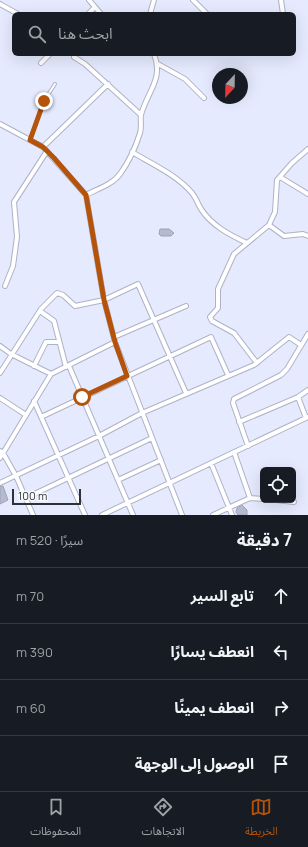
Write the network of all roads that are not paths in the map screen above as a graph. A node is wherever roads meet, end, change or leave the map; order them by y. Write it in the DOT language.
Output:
graph roads {
  1 [pos="89,0"];
  2 [pos="154,0"];
  3 [pos="193,0"];
  4 [pos="281,0"];
  5 [pos="0,4"];
  6 [pos="95,7"];
  7 [pos="14,12"];
  8 [pos="90,12"];
  9 [pos="99,12"];
  10 [pos="151,12"];
  11 [pos="205,12"];
  12 [pos="283,12"];
  13 [pos="48,56"];
  14 [pos="155,56"];
  15 [pos="74,57"];
  16 [pos="41,63"];
  17 [pos="158,64"];
  18 [pos="56,84"];
  19 [pos="108,84"];
  20 [pos="204,98"];
  21 [pos="141,115"];
  22 [pos="0,124"];
  23 [pos="30,140"];
  24 [pos="43,147"];
  25 [pos="308,148"];
  26 [pos="47,151"];
  27 [pos="132,152"];
  28 [pos="280,177"];
  29 [pos="308,194"];
  30 [pos="86,195"];
  31 [pos="269,225"];
  32 [pos="308,236"];
  33 [pos="247,244"];
  34 [pos="5,286"];
  35 [pos="104,300"];
  36 [pos="186,306"];
  37 [pos="40,311"];
  38 [pos="153,320"];
  39 [pos="308,334"];
  40 [pos="114,337"];
  41 [pos="59,342"];
  42 [pos="115,342"];
  43 [pos="301,344"];
  44 [pos="0,346"];
  45 [pos="11,354"];
  46 [pos="170,356"];
  47 [pos="257,363"];
  48 [pos="34,366"];
  49 [pos="67,366"];
  50 [pos="0,373"];
  51 [pos="51,374"];
  52 [pos="228,375"];
  53 [pos="127,376"];
  54 [pos="308,390"];
  55 [pos="186,393"];
  56 [pos="82,397"];
  57 [pos="298,397"];
  58 [pos="0,398"];
  59 [pos="34,401"];
  60 [pos="142,413"];
  61 [pos="26,415"];
  62 [pos="41,417"];
  63 [pos="307,418"];
  64 [pos="239,422"];
  65 [pos="99,436"];
  66 [pos="152,438"];
  67 [pos="248,446"];
  68 [pos="2,452"];
  69 [pos="234,452"];
  70 [pos="58,455"];
  71 [pos="0,458"];
  72 [pos="108,458"];
  73 [pos="161,460"];
  74 [pos="212,463"];
  75 [pos="16,476"];
  76 [pos="68,477"];
  77 [pos="118,480"];
  78 [pos="170,482"];
  79 [pos="0,483"];
  80 [pos="26,498"];
  81 [pos="250,498"];
  82 [pos="260,499"];
  83 [pos="128,503"];
  84 [pos="229,507"];
  85 [pos="34,515"];
  86 [pos="85,515"];
  87 [pos="102,515"];
  88 [pos="133,515"];
  89 [pos="182,515"];
  90 [pos="213,515"];
  91 [pos="232,515"];
  1 -- 6 [label="street"];
  2 -- 10 [label="street"];
  3 -- 11 [label="street"];
  4 -- 12 [label="street"];
  5 -- 7 [label="street"];
  6 -- 8 [label="street"];
  6 -- 9 [label="street"];
  13 -- 16 [label="street"];
  14 -- 17 [label="street"];
  15 -- 19 [label="street"];
  17 -- 20 [label="street"];
  17 -- 21 [label="street"];
  18 -- 23 [label="lane"];
  19 -- 21 [label="street"];
  19 -- 24 [label="street"];
  21 -- 27 [label="street"];
  22 -- 23 [label="street"];
  23 -- 24 [label="street"];
  24 -- 26 [label="street"];
  25 -- 28 [label="street"];
  26 -- 30 [label="street"];
  26 -- 34 [label="street"];
  27 -- 30 [label="street"];
  27 -- 33 [label="street"];
  28 -- 29 [label="street"];
  28 -- 31 [label="street"];
  30 -- 35 [label="street"];
  31 -- 32 [label="street"];
  31 -- 33 [label="street"];
  33 -- 47 [label="street"];
  35 -- 37 [label="street"];
  35 -- 38 [label="street"];
  35 -- 40 [label="street"];
  36 -- 38 [label="street"];
  37 -- 41 [label="street"];
  37 -- 45 [label="street"];
  38 -- 40 [label="street"];
  38 -- 46 [label="street"];
  39 -- 43 [label="street"];
  40 -- 42 [label="street"];
  41 -- 48 [label="street"];
  41 -- 49 [label="street"];
  42 -- 49 [label="street"];
  42 -- 53 [label="street"];
  43 -- 47 [label="street"];
  43 -- 64 [label="street"];
  44 -- 45 [label="street"];
  45 -- 48 [label="street"];
  45 -- 50 [label="street"];
  46 -- 52 [label="street"];
  46 -- 53 [label="street"];
  46 -- 55 [label="street"];
  47 -- 52 [label="street"];
  48 -- 51 [label="street"];
  49 -- 51 [label="street"];
  49 -- 56 [label="street"];
  51 -- 59 [label="street"];
  52 -- 55 [label="street"];
  53 -- 56 [label="street"];
  53 -- 60 [label="street"];
  54 -- 57 [label="street"];
  55 -- 60 [label="street"];
  56 -- 62 [label="street"];
  56 -- 65 [label="street"];
  57 -- 63 [label="street"];
  57 -- 64 [label="street"];
  58 -- 61 [label="street"];
  59 -- 61 [label="street"];
  59 -- 62 [label="street"];
  60 -- 65 [label="street"];
  60 -- 66 [label="street"];
  61 -- 68 [label="street"];
  62 -- 70 [label="street"];
  63 -- 67 [label="street"];
  64 -- 67 [label="street"];
  65 -- 70 [label="street"];
  65 -- 72 [label="street"];
  66 -- 72 [label="street"];
  66 -- 73 [label="street"];
  67 -- 69 [label="street"];
  68 -- 71 [label="street"];
  68 -- 75 [label="street"];
  69 -- 74 [label="street"];
  69 -- 81 [label="street"];
  70 -- 75 [label="street"];
  70 -- 76 [label="street"];
  72 -- 76 [label="street"];
  72 -- 77 [label="street"];
  73 -- 77 [label="street"];
  73 -- 78 [label="street"];
  74 -- 78 [label="street"];
  74 -- 84 [label="street"];
  75 -- 79 [label="street"];
  75 -- 80 [label="street"];
  76 -- 80 [label="street"];
  76 -- 86 [label="street"];
  77 -- 83 [label="street"];
  78 -- 83 [label="street"];
  78 -- 89 [label="street"];
  80 -- 85 [label="street"];
  81 -- 82 [label="street"];
  81 -- 84 [label="street"];
  83 -- 87 [label="street"];
  83 -- 88 [label="street"];
  84 -- 90 [label="street"];
  84 -- 91 [label="street"];
}
